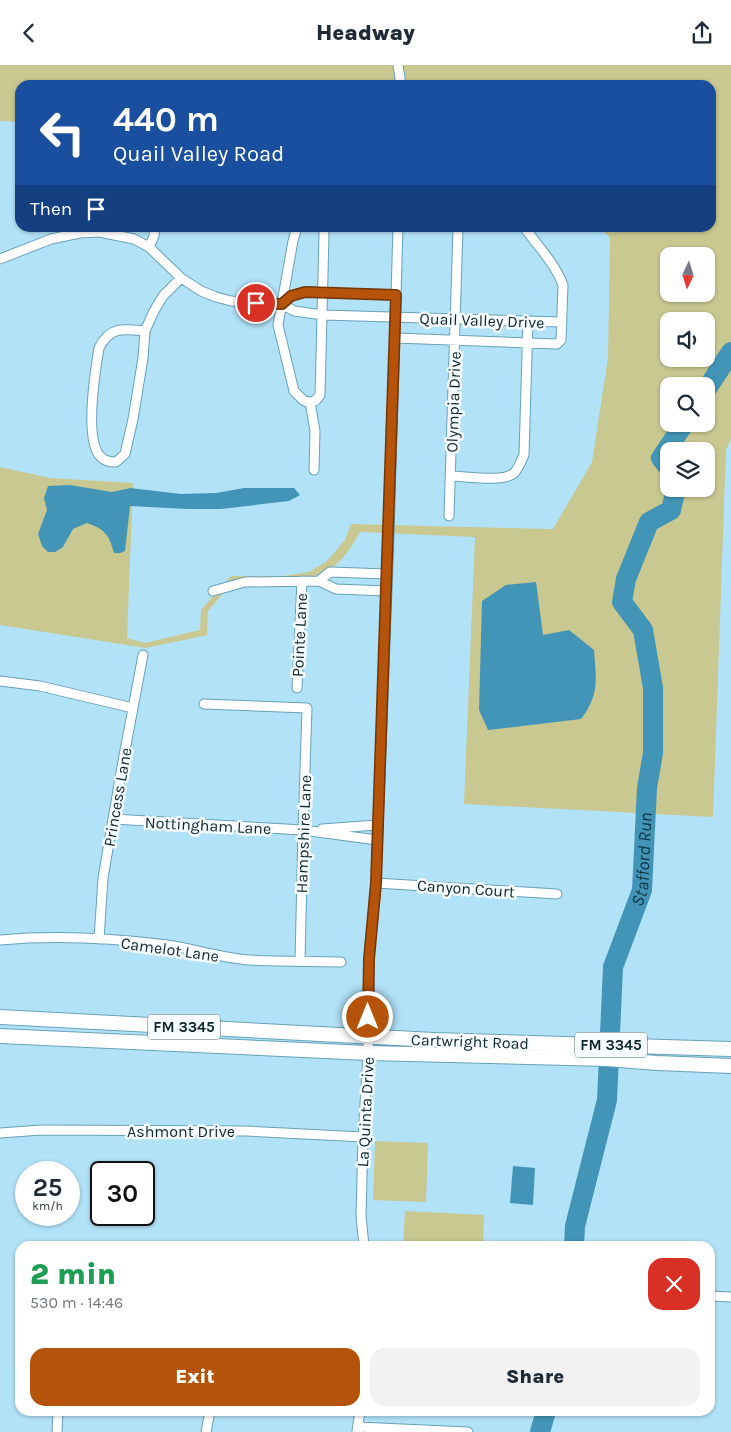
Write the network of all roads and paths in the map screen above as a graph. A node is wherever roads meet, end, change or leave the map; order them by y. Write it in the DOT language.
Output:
graph roads {
  1 [pos="398,65"];
  2 [pos="400,80"];
  3 [pos="119,232"];
  4 [pos="154,232"];
  5 [pos="296,232"];
  6 [pos="324,232"];
  7 [pos="398,232"];
  8 [pos="458,232"];
  9 [pos="528,232"];
  10 [pos="149,247"];
  11 [pos="0,259"];
  12 [pos="181,277"];
  13 [pos="323,292"];
  14 [pos="396,295"];
  15 [pos="282,304"];
  16 [pos="322,315"];
  17 [pos="395,317"];
  18 [pos="455,319"];
  19 [pos="528,321"];
  20 [pos="562,322"];
  21 [pos="144,331"];
  22 [pos="395,338"];
  23 [pos="455,340"];
  24 [pos="527,343"];
  25 [pos="309,402"];
  26 [pos="314,470"];
  27 [pos="450,475"];
  28 [pos="449,516"];
  29 [pos="387,574"];
  30 [pos="302,581"];
  31 [pos="318,581"];
  32 [pos="213,591"];
  33 [pos="386,591"];
  34 [pos="143,655"];
  35 [pos="0,681"];
  36 [pos="297,688"];
  37 [pos="204,703"];
  38 [pos="133,708"];
  39 [pos="114,819"];
  40 [pos="377,825"];
  41 [pos="303,830"];
  42 [pos="377,841"];
  43 [pos="376,883"];
  44 [pos="557,894"];
  45 [pos="99,939"];
  46 [pos="0,940"];
  47 [pos="300,961"];
  48 [pos="341,962"];
  49 [pos="0,1017"];
  50 [pos="0,1036"];
  51 [pos="368,1037"];
  52 [pos="731,1049"];
  53 [pos="368,1053"];
  54 [pos="731,1066"];
  55 [pos="0,1133"];
  56 [pos="363,1137"];
  57 [pos="364,1241"];
  58 [pos="715,1296"];
  59 [pos="731,1297"];
  60 [pos="58,1416"];
  61 [pos="209,1416"];
  62 [pos="359,1416"];
  63 [pos="357,1429"];
  64 [pos="57,1432"];
  65 [pos="206,1432"];
  66 [pos="468,1432"];
  1 -- 2 [label="street"];
  3 -- 10 [label="street"];
  3 -- 11 [label="street"];
  4 -- 10 [label="street"];
  5 -- 15 [label="street"];
  6 -- 13 [label="street"];
  7 -- 14 [label="street, La Quinta Drive"];
  8 -- 18 [label="street, Olympia Drive"];
  9 -- 20 [label="street"];
  10 -- 12 [label="street"];
  12 -- 15 [label="street"];
  12 -- 21 [label="street"];
  13 -- 14 [label="street"];
  13 -- 15 [label="street"];
  13 -- 16 [label="street"];
  14 -- 17 [label="street, La Quinta Drive"];
  15 -- 16 [label="street, Quail Valley Drive"];
  15 -- 25 [label="street"];
  16 -- 17 [label="street, Quail Valley Drive"];
  16 -- 25 [label="street"];
  17 -- 18 [label="street, Quail Valley Drive"];
  17 -- 22 [label="street, La Quinta Drive"];
  18 -- 19 [label="street, Quail Valley Drive"];
  18 -- 23 [label="street, Olympia Drive"];
  19 -- 20 [label="street, Quail Valley Drive"];
  19 -- 24 [label="street"];
  20 -- 24 [label="street, Quail Valley Drive"];
  21 -- 21 [label="street"];
  22 -- 23 [label="street, Quail Valley Drive"];
  22 -- 29 [label="street, La Quinta Drive"];
  23 -- 24 [label="street, Quail Valley Drive"];
  23 -- 27 [label="street, Olympia Drive"];
  24 -- 27 [label="street"];
  25 -- 26 [label="street"];
  27 -- 28 [label="street, Olympia Drive"];
  29 -- 31 [label="street"];
  29 -- 33 [label="street, La Quinta Drive"];
  30 -- 31 [label="street"];
  30 -- 32 [label="street"];
  30 -- 36 [label="street, Pointe Lane"];
  31 -- 33 [label="street"];
  33 -- 40 [label="street, La Quinta Drive"];
  34 -- 38 [label="street, Princess Lane"];
  35 -- 38 [label="street"];
  37 -- 41 [label="street, Hampshire Lane"];
  38 -- 39 [label="street, Princess Lane"];
  39 -- 41 [label="street, Nottingham Lane"];
  39 -- 45 [label="street, Princess Lane"];
  40 -- 41 [label="street, Nottingham Lane"];
  40 -- 42 [label="street, La Quinta Drive"];
  41 -- 42 [label="street, Nottingham Lane"];
  41 -- 47 [label="street, Hampshire Lane"];
  42 -- 43 [label="street, La Quinta Drive"];
  43 -- 44 [label="street, Canyon Court"];
  43 -- 51 [label="street, La Quinta Drive"];
  45 -- 46 [label="street, Camelot Lane"];
  45 -- 47 [label="street, Camelot Lane"];
  47 -- 48 [label="street, Camelot Lane"];
  49 -- 51 [label="main road, Cartwright Road / FM 3345"];
  50 -- 53 [label="main road, Cartwright Road / FM 3345"];
  51 -- 52 [label="main road, Cartwright Road / FM 3345"];
  51 -- 53 [label="street, La Quinta Drive"];
  53 -- 54 [label="main road, Cartwright Road / FM 3345"];
  53 -- 56 [label="street, La Quinta Drive"];
  55 -- 56 [label="street, Ashmont Drive"];
  56 -- 57 [label="street, La Quinta Drive"];
  58 -- 59 [label="street"];
  60 -- 64 [label="street"];
  61 -- 65 [label="street"];
  62 -- 63 [label="street"];
  63 -- 66 [label="street"];
}
